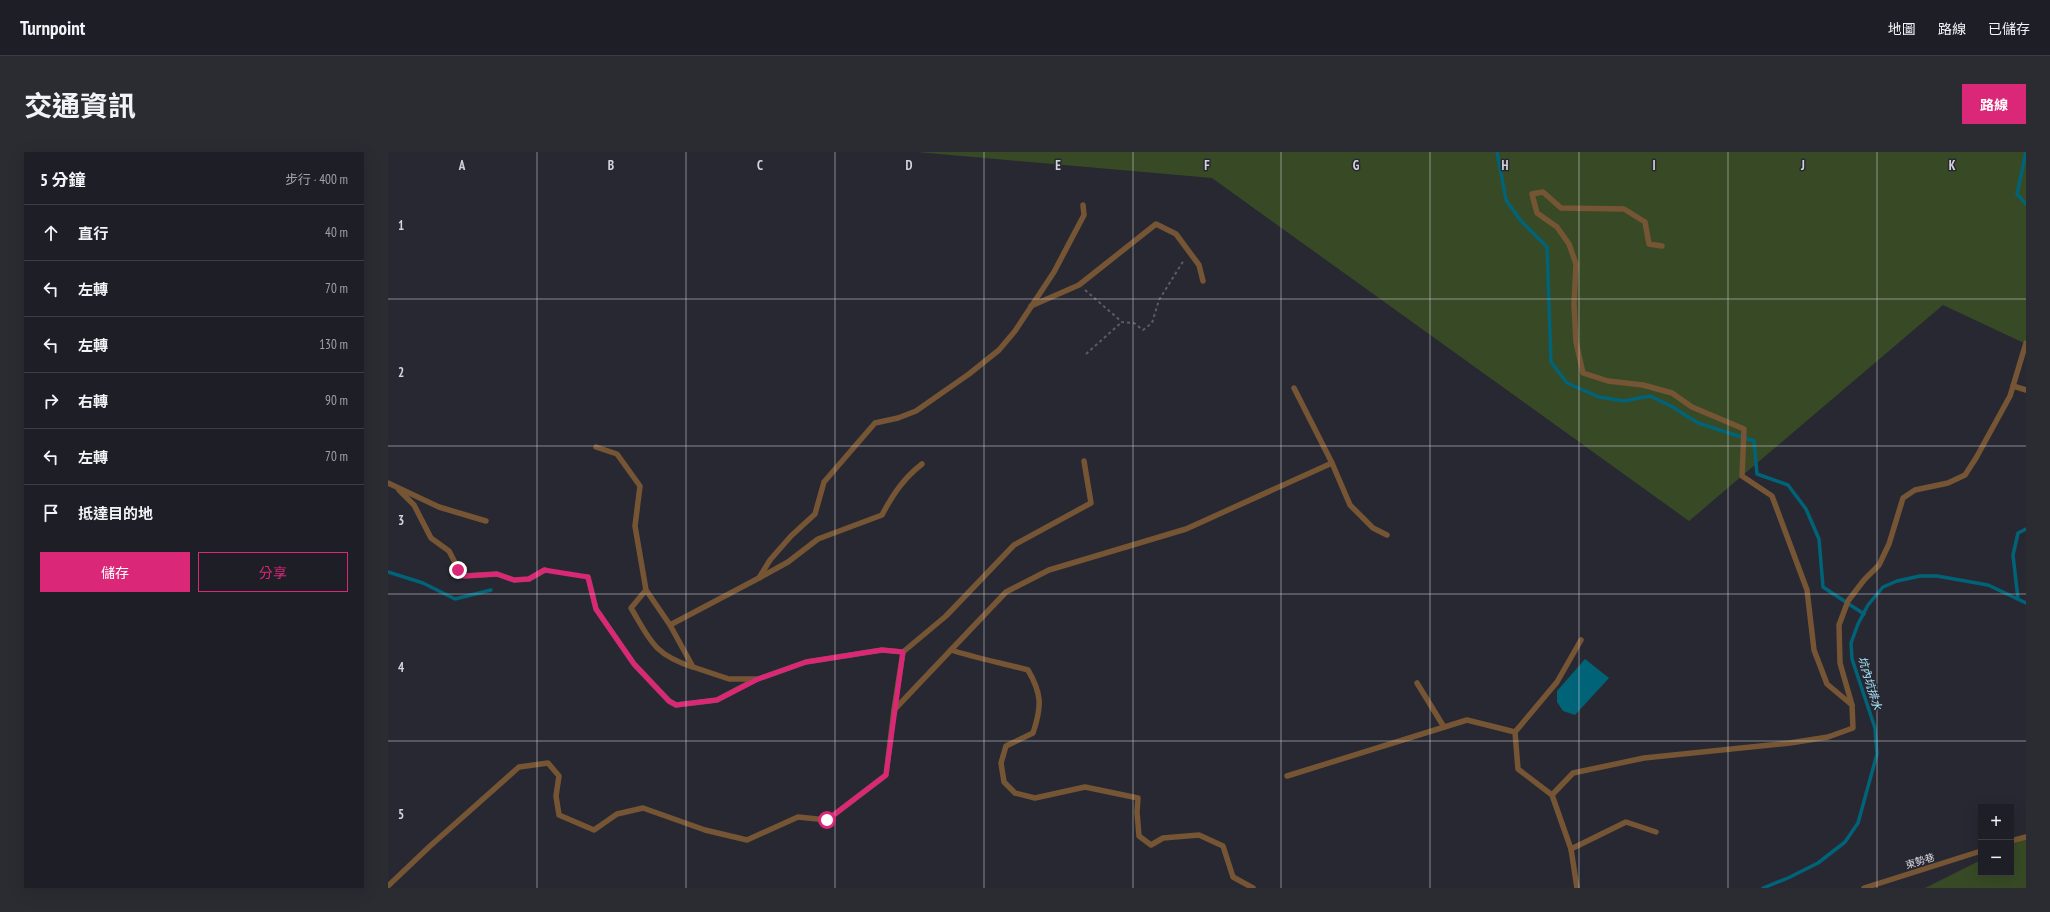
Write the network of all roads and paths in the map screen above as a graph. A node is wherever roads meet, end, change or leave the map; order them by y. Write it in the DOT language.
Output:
graph roads {
  1 [pos="1083,205"];
  2 [pos="1662,246"];
  3 [pos="1190,252"];
  4 [pos="1203,281"];
  5 [pos="1080,285"];
  6 [pos="1031,306"];
  7 [pos="1122,322"];
  8 [pos="2026,343"];
  9 [pos="1086,354"];
  10 [pos="2013,386"];
  11 [pos="1294,388"];
  12 [pos="2026,390"];
  13 [pos="596,447"];
  14 [pos="1084,461"];
  15 [pos="1332,463"];
  16 [pos="922,464"];
  17 [pos="388,483"];
  18 [pos="399,490"];
  19 [pos="486,522"];
  20 [pos="1387,535"];
  21 [pos="544,570"];
  22 [pos="588,577"];
  23 [pos="759,578"];
  24 [pos="646,590"];
  25 [pos="670,625"];
  26 [pos="1581,640"];
  27 [pos="951,650"];
  28 [pos="903,652"];
  29 [pos="692,667"];
  30 [pos="758,679"];
  31 [pos="1417,683"];
  32 [pos="1852,705"];
  33 [pos="894,710"];
  34 [pos="1444,727"];
  35 [pos="1515,732"];
  36 [pos="1287,776"];
  37 [pos="1552,795"];
  38 [pos="1656,832"];
  39 [pos="2026,837"];
  40 [pos="2014,840"];
  41 [pos="1571,849"];
  42 [pos="1978,852"];
  43 [pos="388,886"];
  44 [pos="1253,888"];
  45 [pos="1576,888"];
  46 [pos="1864,888"];
  1 -- 6 [label="lane"];
  2 -- 32 [label="lane"];
  3 -- 4 [label="lane"];
  3 -- 5 [label="lane"];
  3 -- 7 [label="path"];
  5 -- 6 [label="lane"];
  5 -- 7 [label="path"];
  6 -- 23 [label="lane"];
  7 -- 9 [label="path"];
  8 -- 10 [label="lane"];
  10 -- 12 [label="lane"];
  10 -- 32 [label="lane"];
  11 -- 15 [label="lane"];
  13 -- 24 [label="lane"];
  14 -- 28 [label="lane"];
  15 -- 20 [label="lane"];
  15 -- 27 [label="lane"];
  16 -- 23 [label="lane"];
  17 -- 18 [label="lane"];
  18 -- 19 [label="lane"];
  18 -- 21 [label="lane"];
  21 -- 22 [label="path"];
  22 -- 30 [label="lane"];
  23 -- 25 [label="lane"];
  24 -- 25 [label="lane"];
  24 -- 29 [label="lane"];
  25 -- 29 [label="lane"];
  26 -- 35 [label="lane"];
  27 -- 33 [label="lane"];
  27 -- 44 [label="lane"];
  28 -- 30 [label="lane"];
  28 -- 33 [label="lane"];
  29 -- 30 [label="lane"];
  31 -- 34 [label="lane"];
  32 -- 37 [label="lane"];
  33 -- 43 [label="lane"];
  34 -- 35 [label="lane"];
  34 -- 36 [label="lane"];
  35 -- 37 [label="lane"];
  37 -- 41 [label="lane"];
  38 -- 41 [label="lane"];
  39 -- 40 [label="lane"];
  41 -- 45 [label="lane"];
  42 -- 46 [label="lane, 東勢巷"];
}
